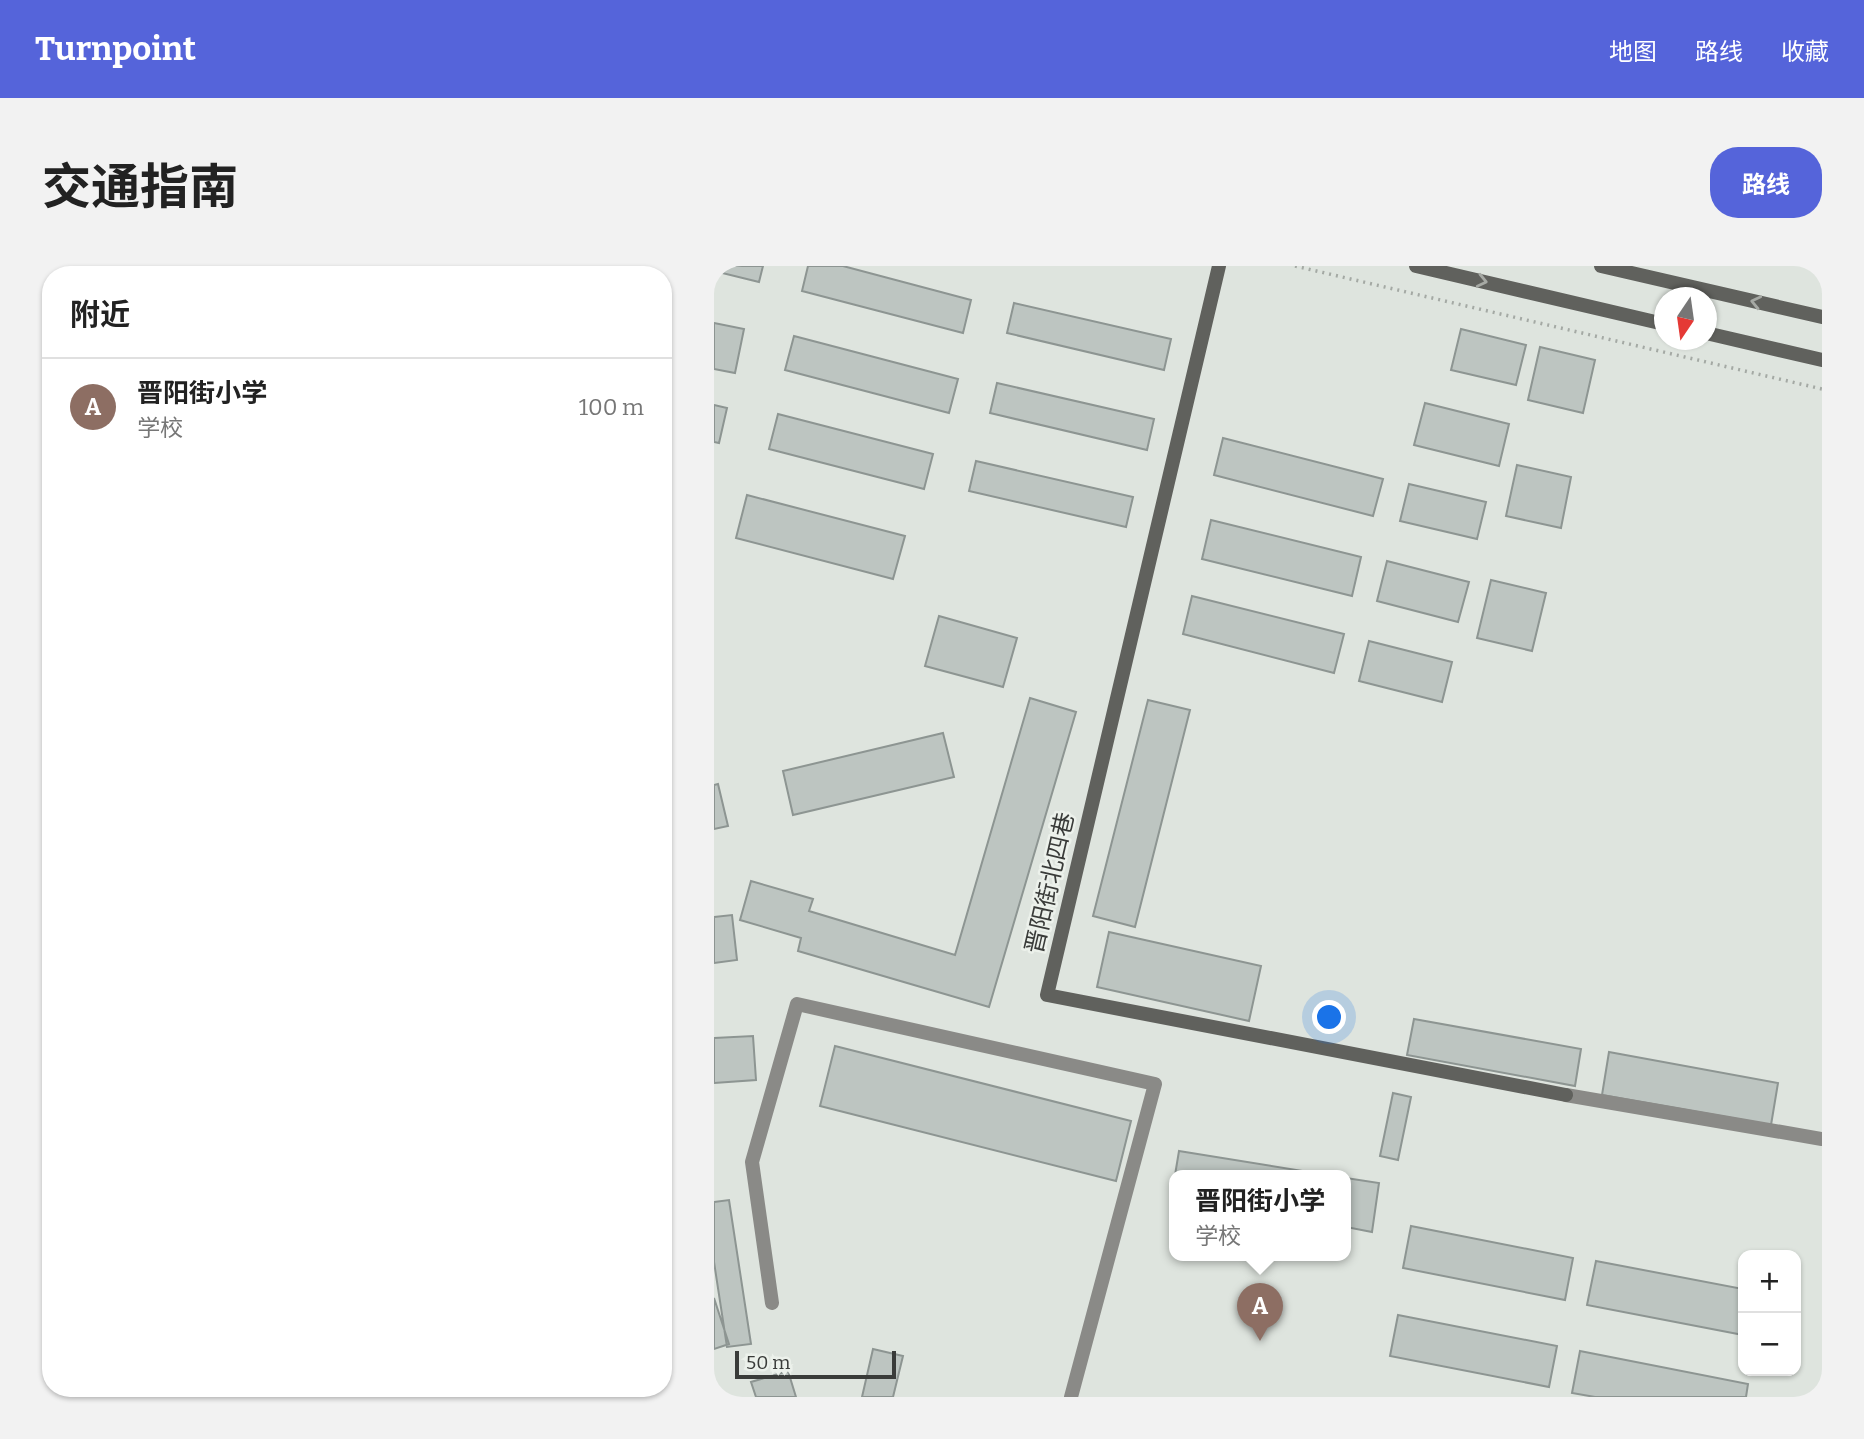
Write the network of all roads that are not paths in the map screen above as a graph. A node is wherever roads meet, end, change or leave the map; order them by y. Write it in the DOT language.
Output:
graph roads {
  1 [pos="1219,266"];
  2 [pos="1416,266"];
  3 [pos="1601,266"];
  4 [pos="1822,317"];
  5 [pos="1654,322"];
  6 [pos="1717,336"];
  7 [pos="1822,360"];
  8 [pos="1822,1139"];
  9 [pos="772,1303"];
  10 [pos="1071,1397"];
  1 -- 8 [label="street, 晋阳街北四巷"];
  2 -- 5 [label="street, one-way"];
  4 -- 3 [label="street, one-way"];
  6 -- 7 [label="street"];
  9 -- 10 [label="street"];
}
